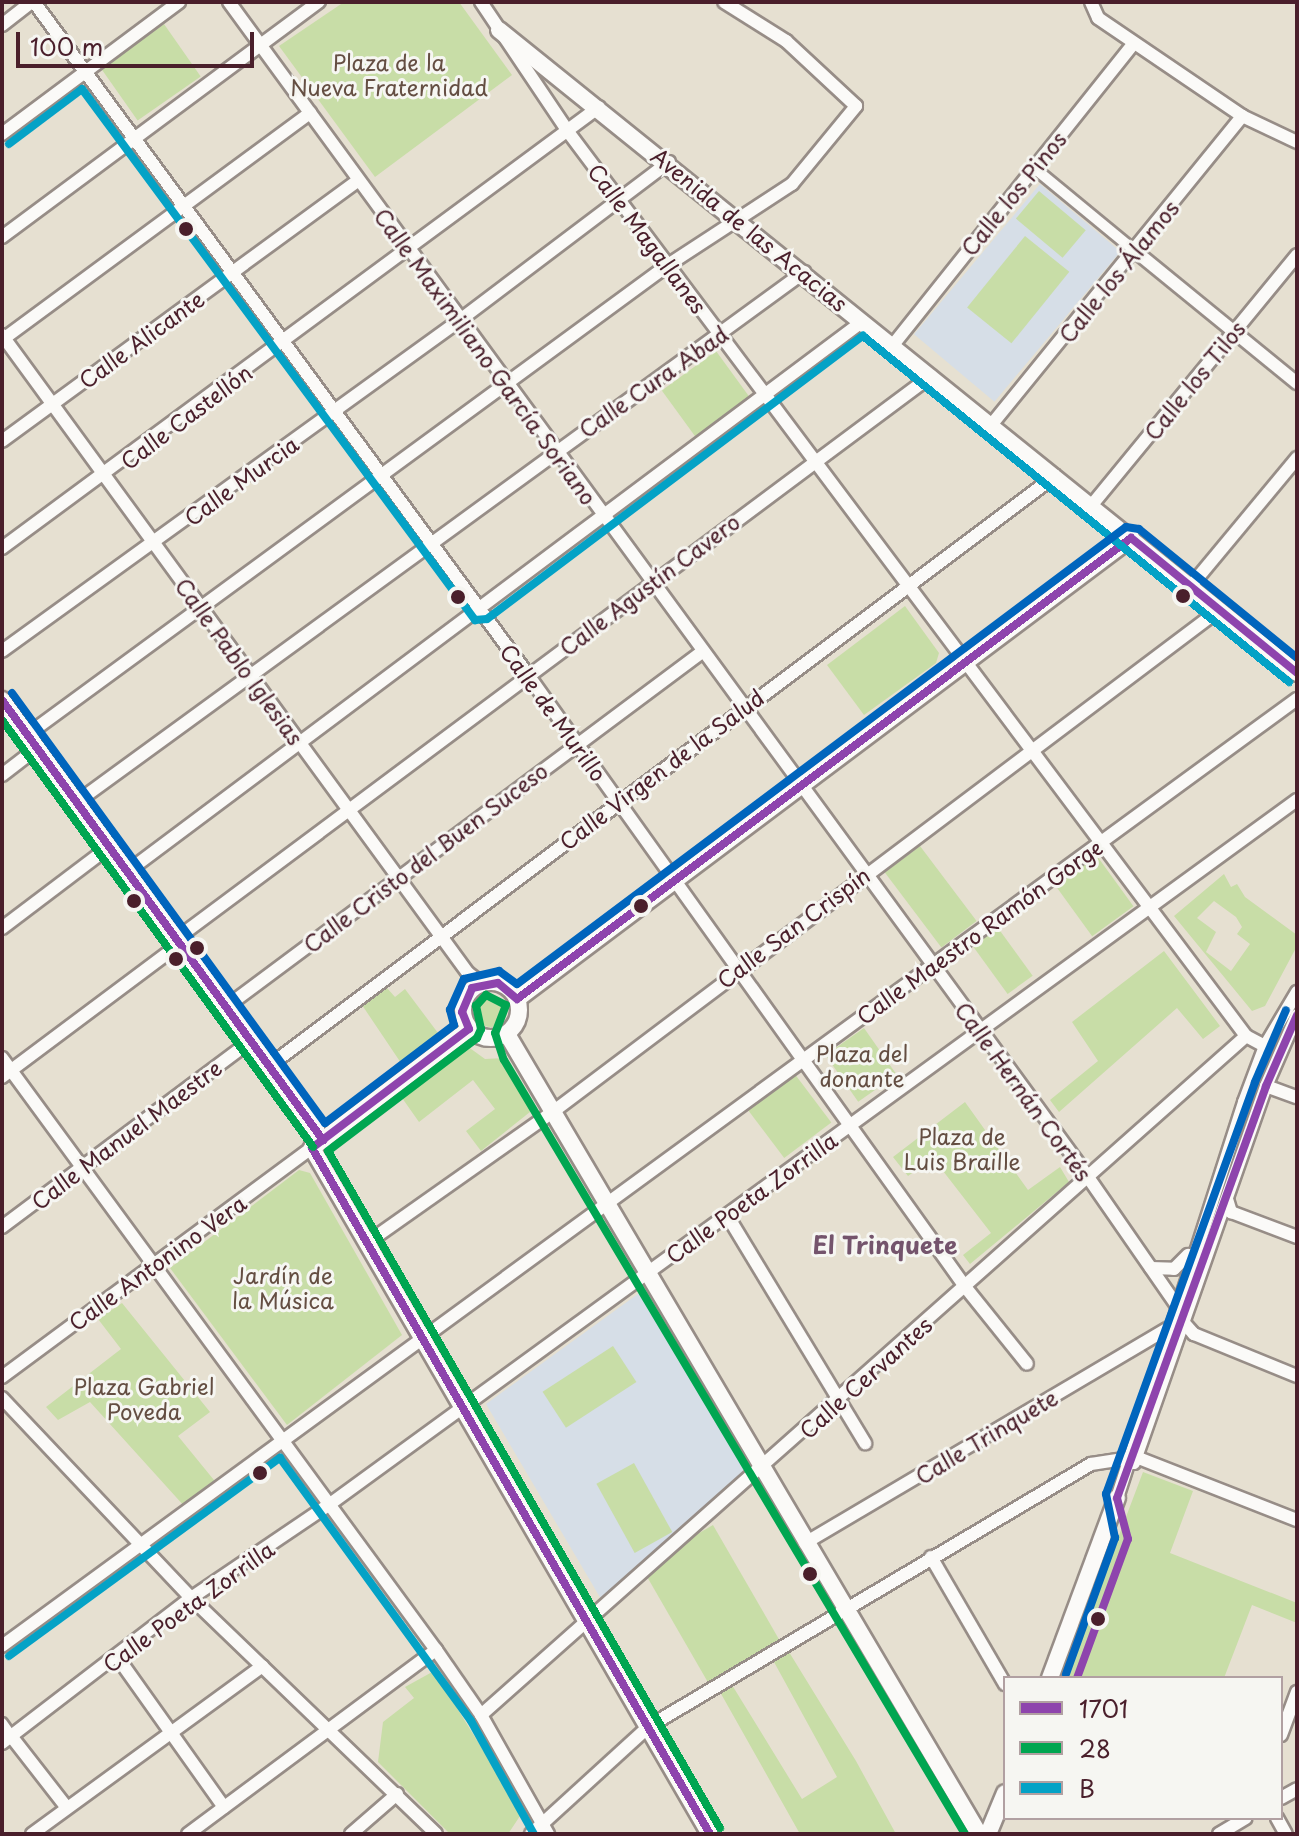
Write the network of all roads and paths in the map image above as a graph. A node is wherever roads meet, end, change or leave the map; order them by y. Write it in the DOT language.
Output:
graph roads {
  1 [pos="33,2"];
  2 [pos="179,2"];
  3 [pos="229,2"];
  4 [pos="319,2"];
  5 [pos="481,2"];
  6 [pos="724,2"];
  7 [pos="1091,2"];
  8 [pos="2,25"];
  9 [pos="499,30"];
  10 [pos="1134,43"];
  11 [pos="260,45"];
  12 [pos="85,72"];
  13 [pos="599,107"];
  14 [pos="310,113"];
  15 [pos="1242,116"];
  16 [pos="569,133"];
  17 [pos="2,134"];
  18 [pos="133,137"];
  19 [pos="1297,142"];
  20 [pos="669,162"];
  21 [pos="1033,167"];
  22 [pos="358,180"];
  23 [pos="619,200"];
  24 [pos="184,207"];
  25 [pos="738,217"];
  26 [pos="2,237"];
  27 [pos="409,249"];
  28 [pos="1135,251"];
  29 [pos="1297,255"];
  30 [pos="668,265"];
  31 [pos="232,272"];
  32 [pos="804,272"];
  33 [pos="460,320"];
  34 [pos="863,321"];
  35 [pos="1233,331"];
  36 [pos="720,334"];
  37 [pos="3,338"];
  38 [pos="284,343"];
  39 [pos="893,345"];
  40 [pos="931,376"];
  41 [pos="1297,383"];
  42 [pos="507,384"];
  43 [pos="766,396"];
  44 [pos="52,404"];
  45 [pos="334,411"];
  46 [pos="992,424"];
  47 [pos="2,441"];
  48 [pos="555,451"];
  49 [pos="1297,458"];
  50 [pos="815,460"];
  51 [pos="104,476"];
  52 [pos="1055,476"];
  53 [pos="383,478"];
  54 [pos="1091,506"];
  55 [pos="603,516"];
  56 [pos="1131,538"];
  57 [pos="430,541"];
  58 [pos="154,544"];
  59 [pos="2,548"];
  60 [pos="652,583"];
  61 [pos="910,586"];
  62 [pos="1190,587"];
  63 [pos="201,608"];
  64 [pos="480,609"];
  65 [pos="1219,610"];
  66 [pos="2,651"];
  67 [pos="702,652"];
  68 [pos="966,661"];
  69 [pos="1297,673"];
  70 [pos="250,675"];
  71 [pos="528,675"];
  72 [pos="1297,699"];
  73 [pos="2,700"];
  74 [pos="743,707"];
  75 [pos="32,742"];
  76 [pos="298,742"];
  77 [pos="577,743"];
  78 [pos="1030,748"];
  79 [pos="2,775"];
  80 [pos="800,787"];
  81 [pos="1297,800"];
  82 [pos="618,801"];
  83 [pos="77,802"];
  84 [pos="350,810"];
  85 [pos="1101,842"];
  86 [pos="109,847"];
  87 [pos="127,872"];
  88 [pos="864,874"];
  89 [pos="398,878"];
  90 [pos="676,881"];
  91 [pos="1150,908"];
  92 [pos="2,928"];
  93 [pos="441,936"];
  94 [pos="178,941"];
  95 [pos="932,965"];
  96 [pos="737,969"];
  97 [pos="481,983"];
  98 [pos="1297,992"];
  99 [pos="517,999"];
  100 [pos="226,1007"];
  101 [pos="1297,1015"];
  102 [pos="469,1029"];
  103 [pos="979,1029"];
  104 [pos="507,1034"];
  105 [pos="1246,1036"];
  106 [pos="251,1041"];
  107 [pos="1265,1046"];
  108 [pos="2,1058"];
  109 [pos="802,1059"];
  110 [pos="269,1066"];
  111 [pos="6,1074"];
  112 [pos="1266,1086"];
  113 [pos="1297,1097"];
  114 [pos="550,1114"];
  115 [pos="849,1125"];
  116 [pos="318,1144"];
  117 [pos="82,1167"];
  118 [pos="1087,1176"];
  119 [pos="1227,1198"];
  120 [pos="605,1205"];
  121 [pos="727,1215"];
  122 [pos="2,1227"];
  123 [pos="1297,1237"];
  124 [pos="367,1243"];
  125 [pos="1195,1245"];
  126 [pos="154,1265"];
  127 [pos="1151,1268"];
  128 [pos="646,1274"];
  129 [pos="966,1288"];
  130 [pos="1176,1304"];
  131 [pos="1184,1323"];
  132 [pos="1167,1329"];
  133 [pos="421,1339"];
  134 [pos="1027,1364"];
  135 [pos="1297,1376"];
  136 [pos="2,1377"];
  137 [pos="2,1398"];
  138 [pos="840,1399"];
  139 [pos="461,1407"];
  140 [pos="283,1441"];
  141 [pos="865,1443"];
  142 [pos="1132,1456"];
  143 [pos="761,1469"];
  144 [pos="1117,1498"];
  145 [pos="330,1504"];
  146 [pos="1297,1520"];
  147 [pos="137,1542"];
  148 [pos="805,1543"];
  149 [pos="931,1557"];
  150 [pos="191,1598"];
  151 [pos="844,1607"];
  152 [pos="585,1619"];
  153 [pos="2,1646"];
  154 [pos="436,1650"];
  155 [pos="118,1658"];
  156 [pos="262,1666"];
  157 [pos="1051,1676"];
  158 [pos="1003,1681"];
  159 [pos="1297,1692"];
  160 [pos="481,1715"];
  161 [pos="2,1723"];
  162 [pos="648,1727"];
  163 [pos="328,1728"];
  164 [pos="1283,1730"];
  165 [pos="170,1732"];
  166 [pos="6,1739"];
  167 [pos="397,1794"];
  168 [pos="1003,1798"];
  169 [pos="224,1807"];
  170 [pos="67,1808"];
  171 [pos="1243,1820"];
  172 [pos="545,1829"];
  173 [pos="32,1834"];
  174 [pos="188,1834"];
  175 [pos="351,1834"];
  176 [pos="436,1834"];
  177 [pos="531,1834"];
  178 [pos="710,1834"];
  179 [pos="979,1834"];
  180 [pos="988,1834"];
  181 [pos="1219,1834"];
  1 -- 8 [label="street"];
  1 -- 12 [label="street, Calle de Murillo"];
  2 -- 12 [label="street"];
  3 -- 11 [label="street, Calle Maximiliano García Soriano"];
  4 -- 11 [label="street"];
  5 -- 9 [label="street, Calle Magallanes"];
  6 -- 25 [label="street"];
  7 -- 10 [label="street"];
  9 -- 13 [label="street, Avenida de las Acacias"];
  9 -- 16 [label="street, Calle Magallanes"];
  10 -- 15 [label="street"];
  10 -- 21 [label="street, Calle los Pinos"];
  11 -- 14 [label="street, Calle Maximiliano García Soriano"];
  11 -- 18 [label="street"];
  12 -- 17 [label="street"];
  12 -- 18 [label="street, Calle de Murillo"];
  13 -- 16 [label="street, Calle Castellón"];
  13 -- 20 [label="street, Avenida de las Acacias"];
  14 -- 22 [label="street, Calle Maximiliano García Soriano"];
  14 -- 24 [label="street"];
  15 -- 19 [label="street"];
  15 -- 28 [label="street, Calle los Álamos"];
  16 -- 23 [label="street, Calle Magallanes"];
  16 -- 27 [label="street, Calle Castellón"];
  18 -- 24 [label="street, Calle de Murillo"];
  18 -- 26 [label="street"];
  20 -- 23 [label="street, Calle Murcia"];
  20 -- 25 [label="street, Avenida de las Acacias"];
  21 -- 28 [label="street"];
  21 -- 39 [label="street, Calle los Pinos"];
  22 -- 27 [label="street, Calle Maximiliano García Soriano"];
  22 -- 31 [label="street, Calle Alicante"];
  23 -- 30 [label="street, Calle Magallanes"];
  23 -- 33 [label="street, Calle Murcia"];
  24 -- 31 [label="street, Calle de Murillo"];
  24 -- 37 [label="street"];
  25 -- 30 [label="street"];
  25 -- 32 [label="street, Avenida de las Acacias"];
  27 -- 33 [label="street, Calle Maximiliano García Soriano"];
  27 -- 38 [label="street, Calle Castellón"];
  28 -- 35 [label="street"];
  28 -- 46 [label="street, Calle los Álamos"];
  29 -- 35 [label="street, Calle los Tilos"];
  30 -- 36 [label="street, Calle Magallanes"];
  30 -- 42 [label="street"];
  31 -- 38 [label="street, Calle de Murillo"];
  31 -- 44 [label="street, Calle Alicante"];
  32 -- 34 [label="street, Avenida de las Acacias"];
  32 -- 36 [label="street, Calle Cura Abad"];
  33 -- 42 [label="street, Calle Maximiliano García Soriano"];
  33 -- 45 [label="street, Calle Murcia"];
  34 -- 39 [label="street, Avenida de las Acacias"];
  34 -- 43 [label="street"];
  35 -- 41 [label="street"];
  35 -- 54 [label="street, Calle los Tilos"];
  36 -- 43 [label="street, Calle Magallanes"];
  36 -- 48 [label="street, Calle Cura Abad"];
  37 -- 44 [label="street, Calle Pablo Iglesias"];
  38 -- 45 [label="street, Calle de Murillo"];
  38 -- 51 [label="street, Calle Castellón"];
  39 -- 40 [label="street, Avenida de las Acacias"];
  40 -- 46 [label="street, Avenida de las Acacias"];
  40 -- 50 [label="street, Calle Agustín Cavero"];
  42 -- 48 [label="street, Calle Maximiliano García Soriano"];
  42 -- 53 [label="street"];
  43 -- 50 [label="street, Calle Magallanes"];
  43 -- 55 [label="street"];
  44 -- 47 [label="street, Calle Alicante"];
  44 -- 51 [label="street, Calle Pablo Iglesias"];
  45 -- 53 [label="street, Calle de Murillo"];
  45 -- 58 [label="street, Calle Murcia"];
  46 -- 52 [label="street, Avenida de las Acacias"];
  48 -- 55 [label="street, Calle Maximiliano García Soriano"];
  48 -- 57 [label="street, Calle Cura Abad"];
  49 -- 62 [label="street"];
  50 -- 60 [label="street, Calle Agustín Cavero"];
  50 -- 61 [label="street, Calle Magallanes"];
  51 -- 58 [label="street, Calle Pablo Iglesias"];
  51 -- 59 [label="street, Calle Castellón"];
  52 -- 54 [label="street, Avenida de las Acacias"];
  52 -- 61 [label="street, Calle Virgen de la Salud"];
  53 -- 57 [label="street, Calle de Murillo"];
  53 -- 63 [label="street"];
  54 -- 56 [label="street, Avenida de las Acacias"];
  55 -- 60 [label="street, Calle Maximiliano García Soriano"];
  55 -- 64 [label="street"];
  56 -- 62 [label="street, Avenida de las Acacias"];
  56 -- 68 [label="street"];
  57 -- 64 [label="street, Calle de Murillo"];
  57 -- 70 [label="street, Calle Cura Abad"];
  58 -- 63 [label="street, Calle Pablo Iglesias"];
  58 -- 66 [label="street, Calle Murcia"];
  60 -- 67 [label="street, Calle Maximiliano García Soriano"];
  60 -- 71 [label="street, Calle Agustín Cavero"];
  61 -- 68 [label="street, Calle Magallanes"];
  61 -- 74 [label="street, Calle Virgen de la Salud"];
  62 -- 65 [label="street, Avenida de las Acacias"];
  63 -- 70 [label="street, Calle Pablo Iglesias"];
  63 -- 75 [label="street"];
  64 -- 71 [label="street, Calle de Murillo"];
  64 -- 76 [label="street"];
  65 -- 69 [label="street, Avenida de las Acacias"];
  65 -- 78 [label="street, Calle San Crispín"];
  67 -- 74 [label="street, Calle Maximiliano García Soriano"];
  67 -- 77 [label="street, Calle Cristo del Buen Suceso"];
  68 -- 78 [label="street, Calle Magallanes"];
  68 -- 80 [label="street"];
  70 -- 76 [label="street, Calle Pablo Iglesias"];
  70 -- 83 [label="street, Calle Cura Abad"];
  71 -- 77 [label="street, Calle de Murillo"];
  71 -- 84 [label="street, Calle Agustín Cavero"];
  72 -- 85 [label="street, Calle Maestro Ramón Gorge"];
  73 -- 75 [label="street"];
  74 -- 80 [label="street, Calle Maximiliano García Soriano"];
  74 -- 82 [label="street, Calle Virgen de la Salud"];
  75 -- 79 [label="street"];
  75 -- 83 [label="street"];
  76 -- 84 [label="street, Calle Pablo Iglesias"];
  76 -- 87 [label="street"];
  77 -- 82 [label="street, Calle de Murillo"];
  77 -- 89 [label="street, Calle Cristo del Buen Suceso"];
  78 -- 85 [label="street, Calle Magallanes"];
  78 -- 88 [label="street, Calle San Crispín"];
  80 -- 88 [label="street, Calle Hernán Cortés"];
  80 -- 90 [label="street"];
  81 -- 91 [label="street, Calle Poeta Zorrilla"];
  82 -- 90 [label="street, Calle de Murillo"];
  82 -- 93 [label="street, Calle Virgen de la Salud"];
  83 -- 86 [label="street"];
  84 -- 89 [label="street, Calle Pablo Iglesias"];
  84 -- 94 [label="street, Calle Agustín Cavero"];
  85 -- 91 [label="street, Calle Magallanes"];
  85 -- 95 [label="street, Calle Maestro Ramón Gorge"];
  86 -- 87 [label="street"];
  86 -- 92 [label="street"];
  87 -- 94 [label="street"];
  88 -- 95 [label="street, Calle Hernán Cortés"];
  88 -- 96 [label="street, Calle San Crispín"];
  89 -- 93 [label="street, Calle Pablo Iglesias"];
  89 -- 100 [label="street, Calle Cristo del Buen Suceso"];
  90 -- 96 [label="street, Calle de Murillo"];
  90 -- 99 [label="street"];
  91 -- 103 [label="street, Calle Poeta Zorrilla"];
  91 -- 105 [label="street, Calle Magallanes"];
  93 -- 97 [label="street, Calle Pablo Iglesias"];
  93 -- 110 [label="street, Calle Virgen de la Salud"];
  94 -- 100 [label="street"];
  94 -- 111 [label="street, Calle Agustín Cavero"];
  95 -- 103 [label="street, Calle Hernán Cortés"];
  95 -- 109 [label="street, Calle Maestro Ramón Gorge"];
  96 -- 109 [label="street, Calle de Murillo"];
  96 -- 114 [label="street, Calle San Crispín"];
  97 -- 99 [label="street"];
  97 -- 102 [label="street"];
  98 -- 107 [label="street"];
  99 -- 104 [label="street"];
  100 -- 106 [label="street"];
  101 -- 112 [label="street"];
  102 -- 104 [label="street"];
  102 -- 116 [label="street"];
  103 -- 115 [label="street, Calle Poeta Zorrilla"];
  103 -- 118 [label="street, Calle Hernán Cortés"];
  104 -- 114 [label="street"];
  105 -- 107 [label="street"];
  105 -- 118 [label="street, Calle Cervantes"];
  106 -- 110 [label="street"];
  106 -- 117 [label="street, Calle Manuel Maestre"];
  107 -- 125 [label="street"];
  108 -- 111 [label="street"];
  109 -- 115 [label="street, Calle de Murillo"];
  109 -- 120 [label="street, Calle Maestro Ramón Gorge"];
  110 -- 116 [label="street"];
  111 -- 117 [label="street"];
  112 -- 113 [label="street"];
  112 -- 119 [label="street"];
  114 -- 120 [label="street"];
  114 -- 124 [label="street, Calle San Crispín"];
  115 -- 121 [label="street, Calle Poeta Zorrilla"];
  115 -- 129 [label="street, Calle de Murillo"];
  116 -- 124 [label="street"];
  116 -- 126 [label="street, Calle Antonino Vera"];
  117 -- 122 [label="street, Calle Manuel Maestre"];
  117 -- 126 [label="street"];
  118 -- 127 [label="street, Calle Hernán Cortés"];
  118 -- 129 [label="street, Calle Cervantes"];
  119 -- 123 [label="street"];
  119 -- 131 [label="street"];
  120 -- 128 [label="street"];
  120 -- 133 [label="street, Calle Maestro Ramón Gorge"];
  121 -- 128 [label="street, Calle Poeta Zorrilla"];
  121 -- 138 [label="street"];
  124 -- 133 [label="street"];
  125 -- 127 [label="street"];
  125 -- 130 [label="street"];
  126 -- 136 [label="street, Calle Antonino Vera"];
  126 -- 140 [label="street"];
  127 -- 130 [label="street, Calle Hernán Cortés"];
  128 -- 139 [label="street, Calle Poeta Zorrilla"];
  128 -- 143 [label="street"];
  129 -- 134 [label="street, Calle de Murillo"];
  129 -- 138 [label="street, Calle Cervantes"];
  130 -- 131 [label="street, Calle Hernán Cortés"];
  130 -- 132 [label="street"];
  131 -- 135 [label="street"];
  131 -- 142 [label="street"];
  132 -- 142 [label="street"];
  132 -- 148 [label="street, Calle Trinquete"];
  133 -- 139 [label="street"];
  133 -- 140 [label="street, Calle Maestro Ramón Gorge"];
  137 -- 147 [label="street"];
  138 -- 141 [label="street"];
  138 -- 143 [label="street, Calle Cervantes"];
  139 -- 145 [label="street, Calle Poeta Zorrilla"];
  139 -- 152 [label="street"];
  140 -- 145 [label="street"];
  140 -- 147 [label="street, Calle Maestro Ramón Gorge"];
  142 -- 144 [label="street"];
  142 -- 146 [label="street"];
  142 -- 149 [label="street"];
  143 -- 148 [label="street"];
  143 -- 152 [label="street, Calle Cervantes"];
  144 -- 157 [label="street"];
  145 -- 150 [label="street, Calle Poeta Zorrilla"];
  145 -- 154 [label="street"];
  147 -- 150 [label="street"];
  147 -- 153 [label="street, Calle Maestro Ramón Gorge"];
  148 -- 151 [label="street"];
  149 -- 151 [label="street"];
  149 -- 158 [label="street"];
  150 -- 155 [label="street, Calle Poeta Zorrilla"];
  150 -- 156 [label="street"];
  151 -- 162 [label="street"];
  151 -- 179 [label="street"];
  152 -- 160 [label="street, Calle Cervantes"];
  152 -- 162 [label="street"];
  154 -- 160 [label="street"];
  154 -- 163 [label="street"];
  155 -- 165 [label="street"];
  155 -- 166 [label="street, Calle Poeta Zorrilla"];
  156 -- 163 [label="street"];
  156 -- 165 [label="street"];
  159 -- 164 [label="street"];
  160 -- 172 [label="street"];
  161 -- 166 [label="street"];
  162 -- 172 [label="street"];
  162 -- 178 [label="street"];
  163 -- 167 [label="street"];
  163 -- 169 [label="street"];
  165 -- 169 [label="street"];
  165 -- 170 [label="street"];
  166 -- 170 [label="street"];
  167 -- 175 [label="street"];
  167 -- 176 [label="street"];
  168 -- 180 [label="street"];
  169 -- 174 [label="street"];
  170 -- 173 [label="street"];
  171 -- 181 [label="street"];
  172 -- 177 [label="street"];
}
